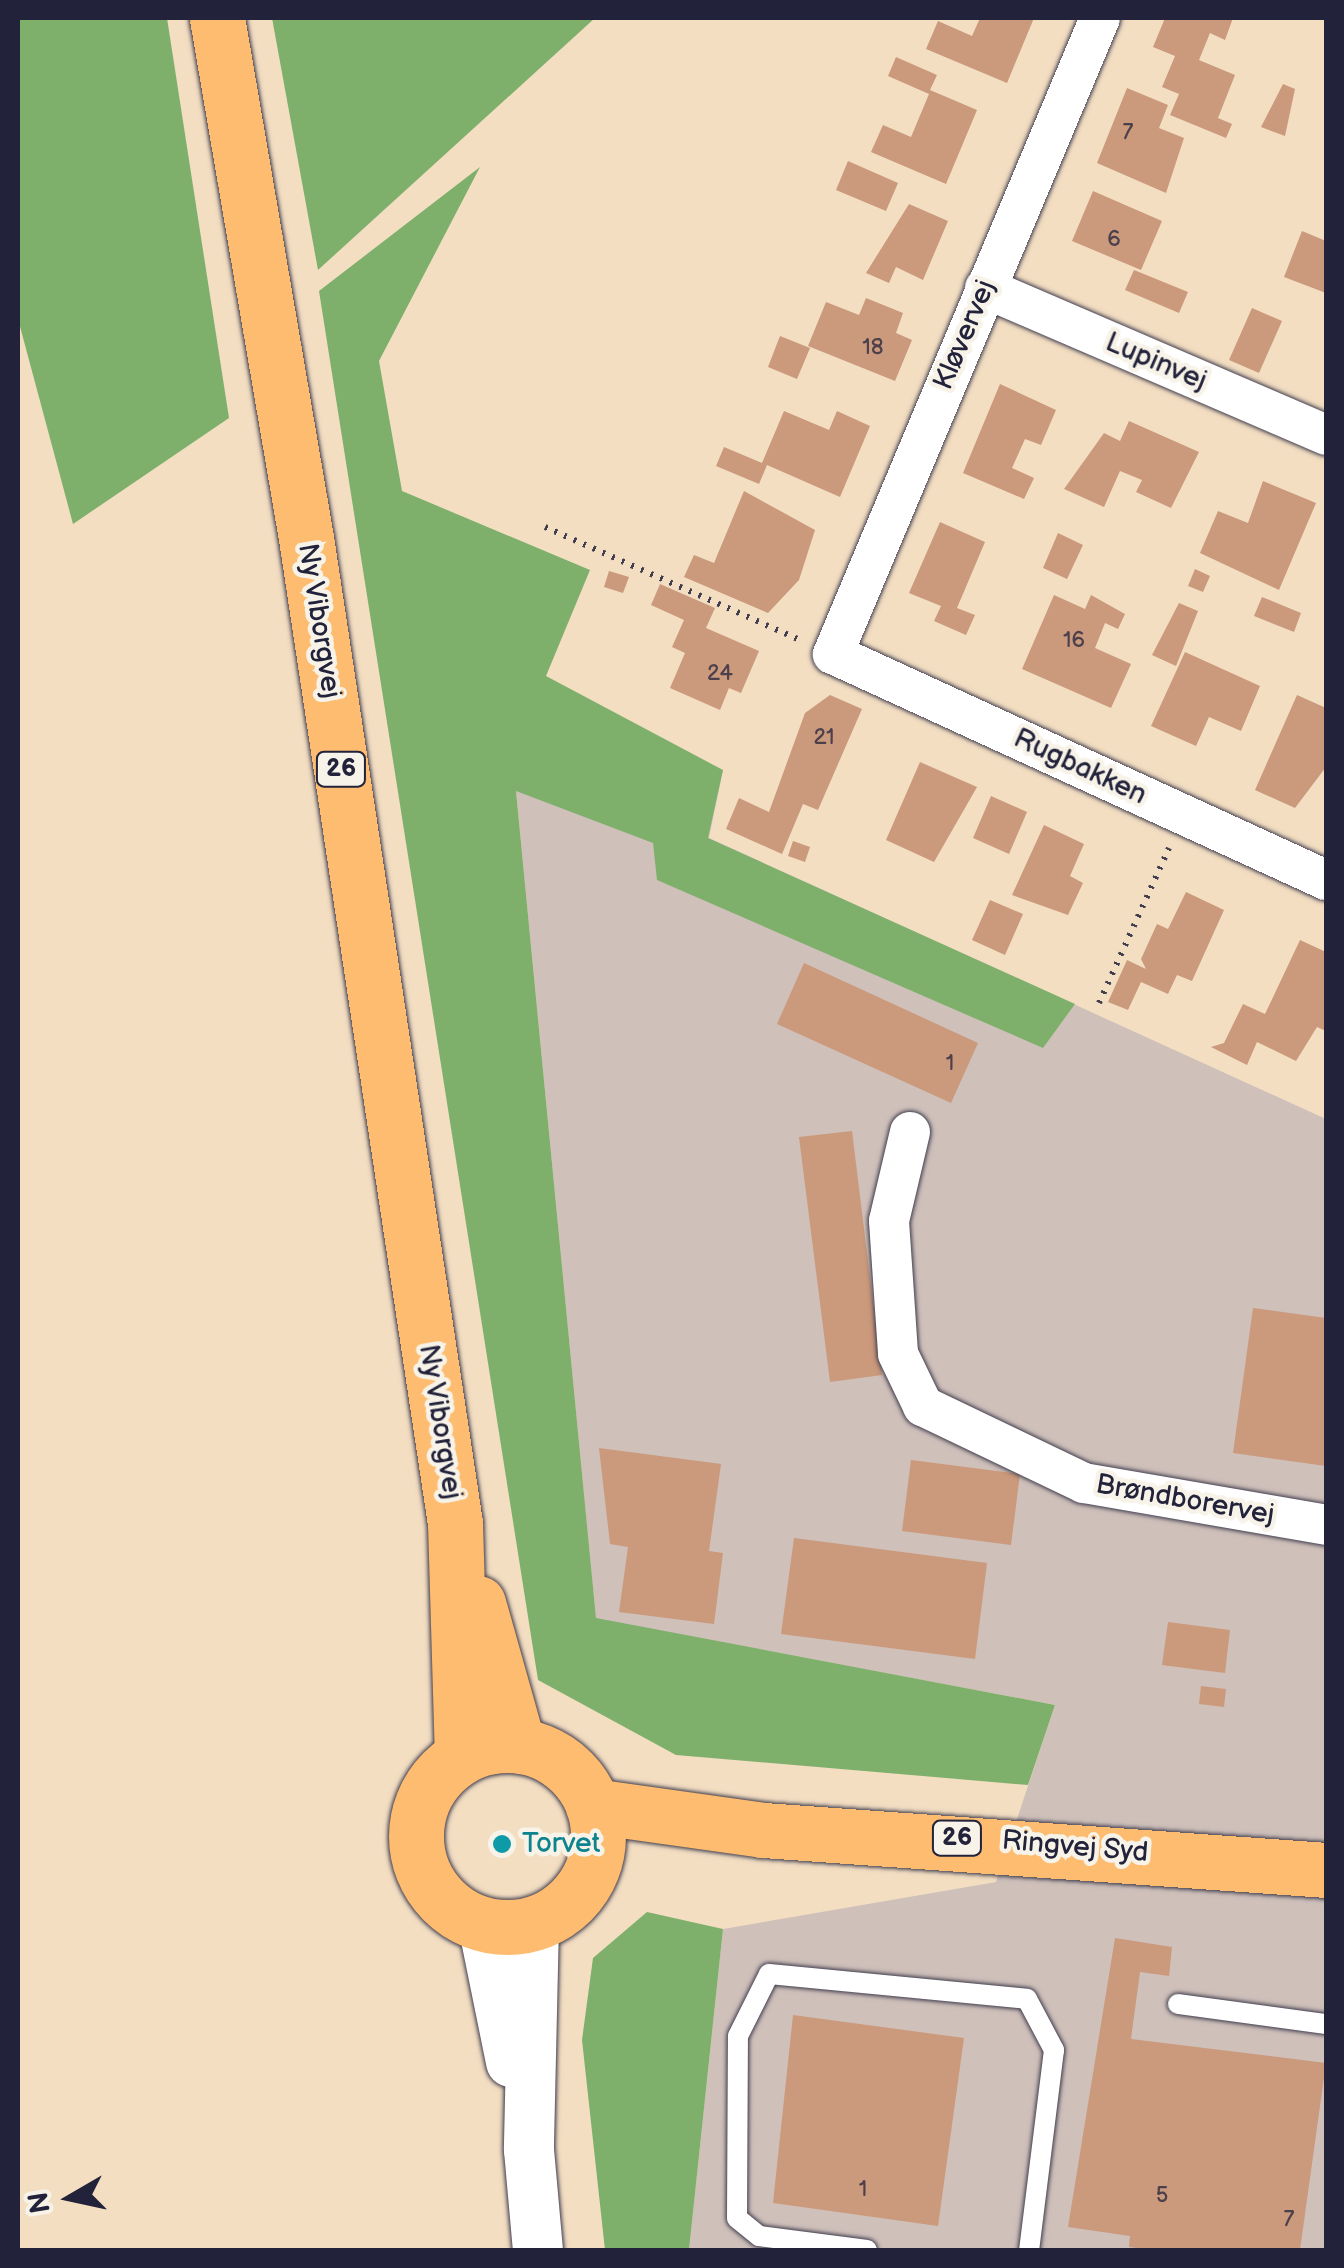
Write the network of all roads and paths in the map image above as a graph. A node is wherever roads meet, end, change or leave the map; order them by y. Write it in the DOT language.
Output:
graph roads {
  1 [pos="217,18"];
  2 [pos="1100,18"];
  3 [pos="985,288"];
  4 [pos="1326,435"];
  5 [pos="545,527"];
  6 [pos="833,654"];
  7 [pos="1184,815"];
  8 [pos="1326,880"];
  9 [pos="1099,1003"];
  10 [pos="910,1132"];
  11 [pos="455,1523"];
  12 [pos="1326,1525"];
  13 [pos="518,1744"];
  14 [pos="462,1755"];
  15 [pos="594,1831"];
  16 [pos="1326,1870"];
  17 [pos="508,1924"];
  18 [pos="1178,2004"];
  19 [pos="1326,2024"];
  20 [pos="538,2250"];
  21 [pos="867,2250"];
  22 [pos="1029,2250"];
  1 -- 11 [label="main road, Ny Viborgvej / 26"];
  2 -- 3 [label="street, Kløvervej"];
  3 -- 4 [label="street, Lupinvej"];
  3 -- 6 [label="street, Kløvervej"];
  5 -- 6 [label="path"];
  6 -- 7 [label="street, Rugbakken"];
  7 -- 8 [label="street, Rugbakken"];
  7 -- 9 [label="path"];
  10 -- 12 [label="street, Brøndborervej"];
  11 -- 13 [label="main road, Ny Viborgvej / 26"];
  11 -- 14 [label="main road, Ny Viborgvej / 26"];
  13 -- 14 [label="main road"];
  13 -- 15 [label="main road"];
  14 -- 17 [label="main road"];
  15 -- 16 [label="main road, Ringvej Syd / 26"];
  15 -- 17 [label="main road"];
  17 -- 20 [label="street"];
  18 -- 19 [label="lane"];
  21 -- 22 [label="lane"];
}
